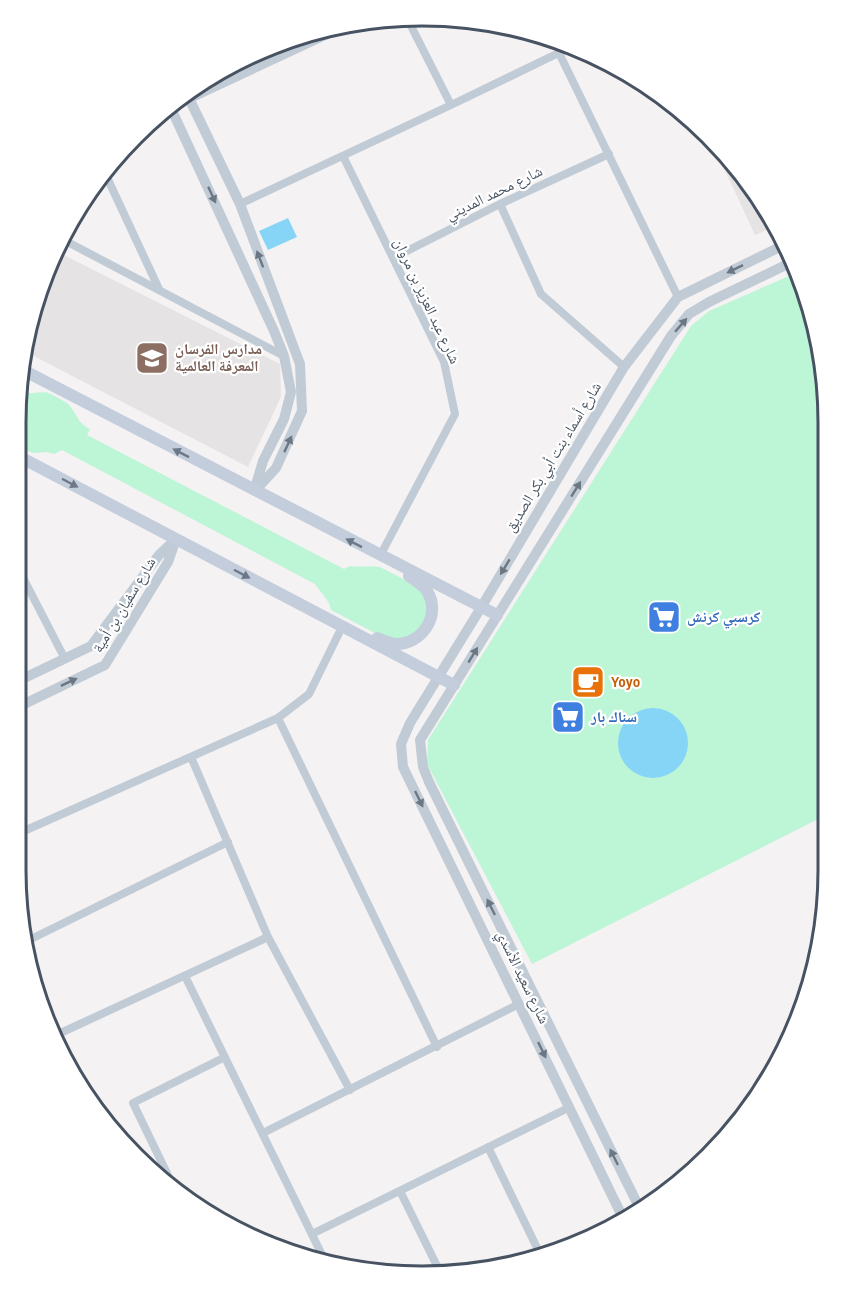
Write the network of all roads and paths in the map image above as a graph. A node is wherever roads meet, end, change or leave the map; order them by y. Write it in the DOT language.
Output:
graph roads {
  1 [pos="411,26"];
  2 [pos="315,40"];
  3 [pos="294,50"];
  4 [pos="562,52"];
  5 [pos="559,53"];
  6 [pos="220,82"];
  7 [pos="191,100"];
  8 [pos="451,105"];
  9 [pos="174,113"];
  10 [pos="213,147"];
  11 [pos="609,154"];
  12 [pos="343,156"];
  13 [pos="195,158"];
  14 [pos="108,180"];
  15 [pos="240,204"];
  16 [pos="500,204"];
  17 [pos="69,242"];
  18 [pos="778,248"];
  19 [pos="393,258"];
  20 [pos="786,265"];
  21 [pos="159,289"];
  22 [pos="678,297"];
  23 [pos="284,356"];
  24 [pos="624,367"];
  25 [pos="29,374"];
  26 [pos="26,460"];
  27 [pos="255,491"];
  28 [pos="176,539"];
  29 [pos="380,556"];
  30 [pos="26,583"];
  31 [pos="482,606"];
  32 [pos="497,615"];
  33 [pos="342,627"];
  34 [pos="65,658"];
  35 [pos="438,676"];
  36 [pos="26,677"];
  37 [pos="454,685"];
  38 [pos="26,703"];
  39 [pos="278,718"];
  40 [pos="401,744"];
  41 [pos="191,757"];
  42 [pos="26,830"];
  43 [pos="228,842"];
  44 [pos="268,937"];
  45 [pos="32,940"];
  46 [pos="184,976"];
  47 [pos="519,1004"];
  48 [pos="61,1033"];
  49 [pos="437,1047"];
  50 [pos="225,1057"];
  51 [pos="350,1090"];
  52 [pos="570,1107"];
  53 [pos="263,1132"];
  54 [pos="488,1147"];
  55 [pos="160,1166"];
  56 [pos="400,1191"];
  57 [pos="637,1202"];
  58 [pos="620,1212"];
  59 [pos="312,1234"];
  60 [pos="537,1248"];
  61 [pos="321,1253"];
  62 [pos="437,1265"];
  1 -- 8 [label="street"];
  2 -- 3 [label="street"];
  3 -- 6 [label="street"];
  4 -- 5 [label="street"];
  5 -- 8 [label="street"];
  5 -- 11 [label="street"];
  7 -- 10 [label="street"];
  8 -- 12 [label="street"];
  9 -- 13 [label="street"];
  10 -- 13 [label="street"];
  10 -- 15 [label="street"];
  11 -- 16 [label="street, شارع محمد المديني"];
  11 -- 22 [label="street"];
  12 -- 15 [label="street"];
  12 -- 19 [label="street, شارع عبد العزيز بن مروان"];
  13 -- 23 [label="street, one-way"];
  14 -- 21 [label="street"];
  27 -- 15 [label="street, one-way"];
  16 -- 19 [label="street, شارع محمد المديني"];
  16 -- 24 [label="street"];
  17 -- 21 [label="street"];
  18 -- 22 [label="street, شارع أسماء بنت أبي بكر الصديق, one-way"];
  19 -- 29 [label="street, شارع عبد العزيز بن مروان"];
  32 -- 20 [label="street, one-way"];
  21 -- 23 [label="street"];
  22 -- 24 [label="street, شارع أسماء بنت أبي بكر الصديق"];
  23 -- 27 [label="street"];
  24 -- 31 [label="street, شارع أسماء بنت أبي بكر الصديق, one-way"];
  27 -- 25 [label="main road, one-way"];
  26 -- 28 [label="main road, one-way"];
  29 -- 27 [label="main road, one-way"];
  28 -- 33 [label="main road, one-way"];
  28 -- 34 [label="street, شارع سفيان بن أمية"];
  38 -- 28 [label="street, شارع سفيان بن أمية, one-way"];
  29 -- 31 [label="main road"];
  29 -- 33 [label="main road"];
  30 -- 34 [label="street"];
  31 -- 32 [label="main road"];
  31 -- 35 [label="street, شارع أسماء بنت أبي بكر الصديق"];
  37 -- 32 [label="street, one-way"];
  33 -- 35 [label="main road"];
  33 -- 39 [label="street"];
  34 -- 36 [label="street, شارع سفيان بن أمية"];
  35 -- 37 [label="main road"];
  35 -- 40 [label="street, شارع أسماء بنت أبي بكر الصديق"];
  57 -- 37 [label="street, شارع سعيد الأسدي, one-way"];
  39 -- 41 [label="street"];
  39 -- 49 [label="street"];
  40 -- 47 [label="street, شارع سعيد الأسدي, one-way"];
  41 -- 42 [label="street"];
  41 -- 43 [label="street"];
  43 -- 44 [label="street"];
  43 -- 45 [label="street"];
  44 -- 46 [label="street"];
  44 -- 51 [label="street"];
  46 -- 48 [label="street"];
  46 -- 50 [label="street"];
  47 -- 49 [label="street"];
  47 -- 52 [label="street, شارع سعيد الأسدي, one-way"];
  49 -- 51 [label="street"];
  50 -- 53 [label="street"];
  50 -- 55 [label="street"];
  51 -- 53 [label="street"];
  52 -- 54 [label="street"];
  52 -- 58 [label="street, شارع سعيد الأسدي"];
  53 -- 59 [label="street"];
  54 -- 56 [label="street"];
  54 -- 60 [label="street"];
  56 -- 59 [label="street"];
  56 -- 62 [label="street"];
  59 -- 61 [label="street"];
}
